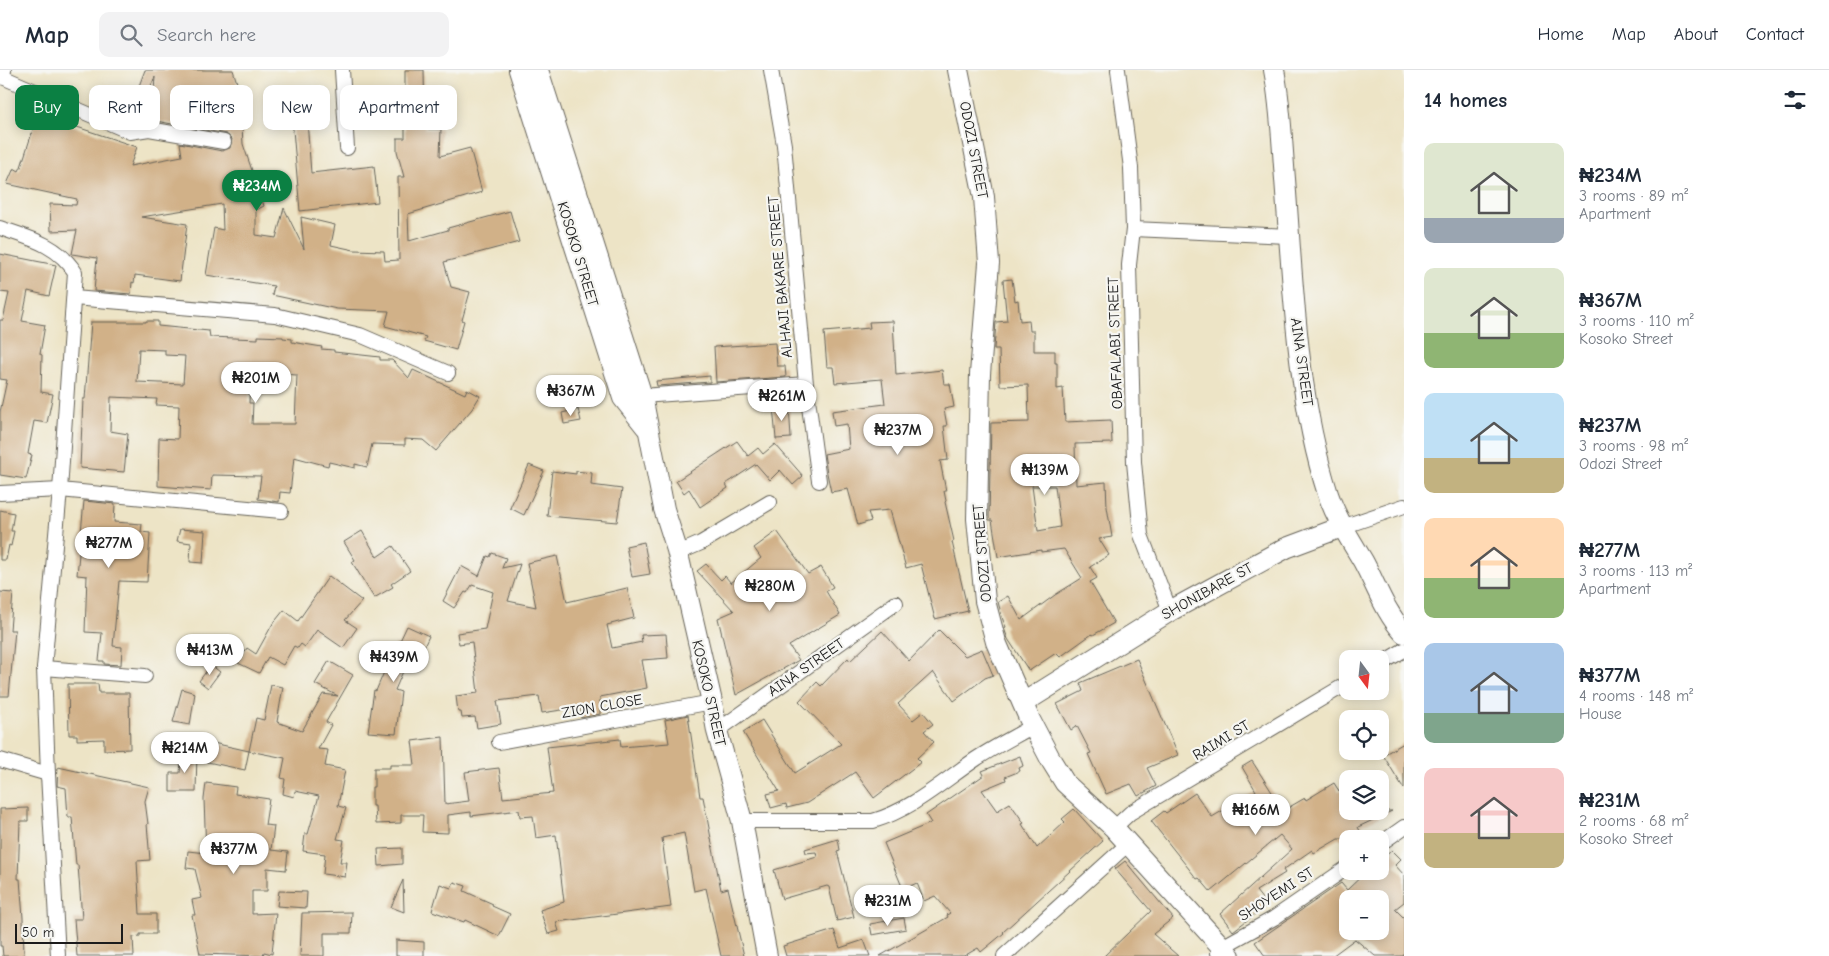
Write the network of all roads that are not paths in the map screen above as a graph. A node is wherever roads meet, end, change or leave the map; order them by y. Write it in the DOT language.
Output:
graph roads {
  1 [pos="342,70"];
  2 [pos="519,70"];
  3 [pos="538,70"];
  4 [pos="771,70"];
  5 [pos="958,70"];
  6 [pos="1118,70"];
  7 [pos="1274,70"];
  8 [pos="0,73"];
  9 [pos="224,142"];
  10 [pos="347,148"];
  11 [pos="0,228"];
  12 [pos="1134,229"];
  13 [pos="1289,236"];
  14 [pos="74,298"];
  15 [pos="448,372"];
  16 [pos="806,384"];
  17 [pos="642,396"];
  18 [pos="649,430"];
  19 [pos="819,481"];
  20 [pos="60,490"];
  21 [pos="0,493"];
  22 [pos="770,502"];
  23 [pos="1404,506"];
  24 [pos="281,512"];
  25 [pos="1342,526"];
  26 [pos="676,550"];
  27 [pos="896,603"];
  28 [pos="1170,611"];
  29 [pos="1404,633"];
  30 [pos="1404,650"];
  31 [pos="1389,659"];
  32 [pos="44,668"];
  33 [pos="145,676"];
  34 [pos="1339,688"];
  35 [pos="712,702"];
  36 [pos="1023,703"];
  37 [pos="1033,726"];
  38 [pos="717,731"];
  39 [pos="499,742"];
  40 [pos="0,760"];
  41 [pos="48,774"];
  42 [pos="742,821"];
  43 [pos="1404,827"];
  44 [pos="1114,828"];
  45 [pos="1389,838"];
  46 [pos="1128,844"];
  47 [pos="1339,873"];
  48 [pos="1223,953"];
  49 [pos="58,956"];
  50 [pos="767,956"];
  51 [pos="1004,956"];
  1 -- 10 [label="street"];
  2 -- 18 [label="street, KOSOKO STREET"];
  3 -- 17 [label="street, KOSOKO STREET"];
  4 -- 16 [label="street, ALHAJI BAKARE STREET"];
  5 -- 36 [label="street, ODOZI STREET"];
  6 -- 12 [label="street, OBAFALABI STREET"];
  7 -- 13 [label="street, AINA STREET"];
  8 -- 9 [label="street"];
  11 -- 14 [label="street"];
  12 -- 13 [label="street"];
  12 -- 28 [label="street, OBAFALABI STREET"];
  13 -- 25 [label="street, AINA STREET"];
  14 -- 15 [label="street"];
  14 -- 20 [label="street"];
  16 -- 17 [label="street"];
  16 -- 19 [label="street, ALHAJI BAKARE STREET"];
  17 -- 18 [label="street, KOSOKO STREET"];
  18 -- 26 [label="street, KOSOKO STREET"];
  20 -- 21 [label="street"];
  20 -- 24 [label="street"];
  20 -- 32 [label="street"];
  22 -- 26 [label="street"];
  23 -- 25 [label="street, SHONIBARE ST"];
  25 -- 28 [label="street, SHONIBARE ST"];
  25 -- 29 [label="street, AINA STREET"];
  26 -- 35 [label="street, KOSOKO STREET"];
  27 -- 38 [label="street, AINA STREET"];
  28 -- 36 [label="street, SHONIBARE ST"];
  30 -- 31 [label="street"];
  32 -- 33 [label="street"];
  32 -- 41 [label="street"];
  34 -- 44 [label="street, RAIMI ST"];
  35 -- 38 [label="street, KOSOKO STREET"];
  35 -- 39 [label="street, ZION CLOSE"];
  36 -- 37 [label="street, ODOZI STREET"];
  37 -- 42 [label="street"];
  37 -- 44 [label="street, ODOZI STREET"];
  38 -- 42 [label="street, KOSOKO STREET"];
  40 -- 41 [label="street"];
  41 -- 49 [label="street"];
  42 -- 50 [label="street, KOSOKO STREET"];
  43 -- 45 [label="street"];
  44 -- 46 [label="street, ODOZI STREET"];
  46 -- 48 [label="street, ODOZI STREET"];
  46 -- 51 [label="street"];
  47 -- 48 [label="street, SHOYEMI ST"];
}
